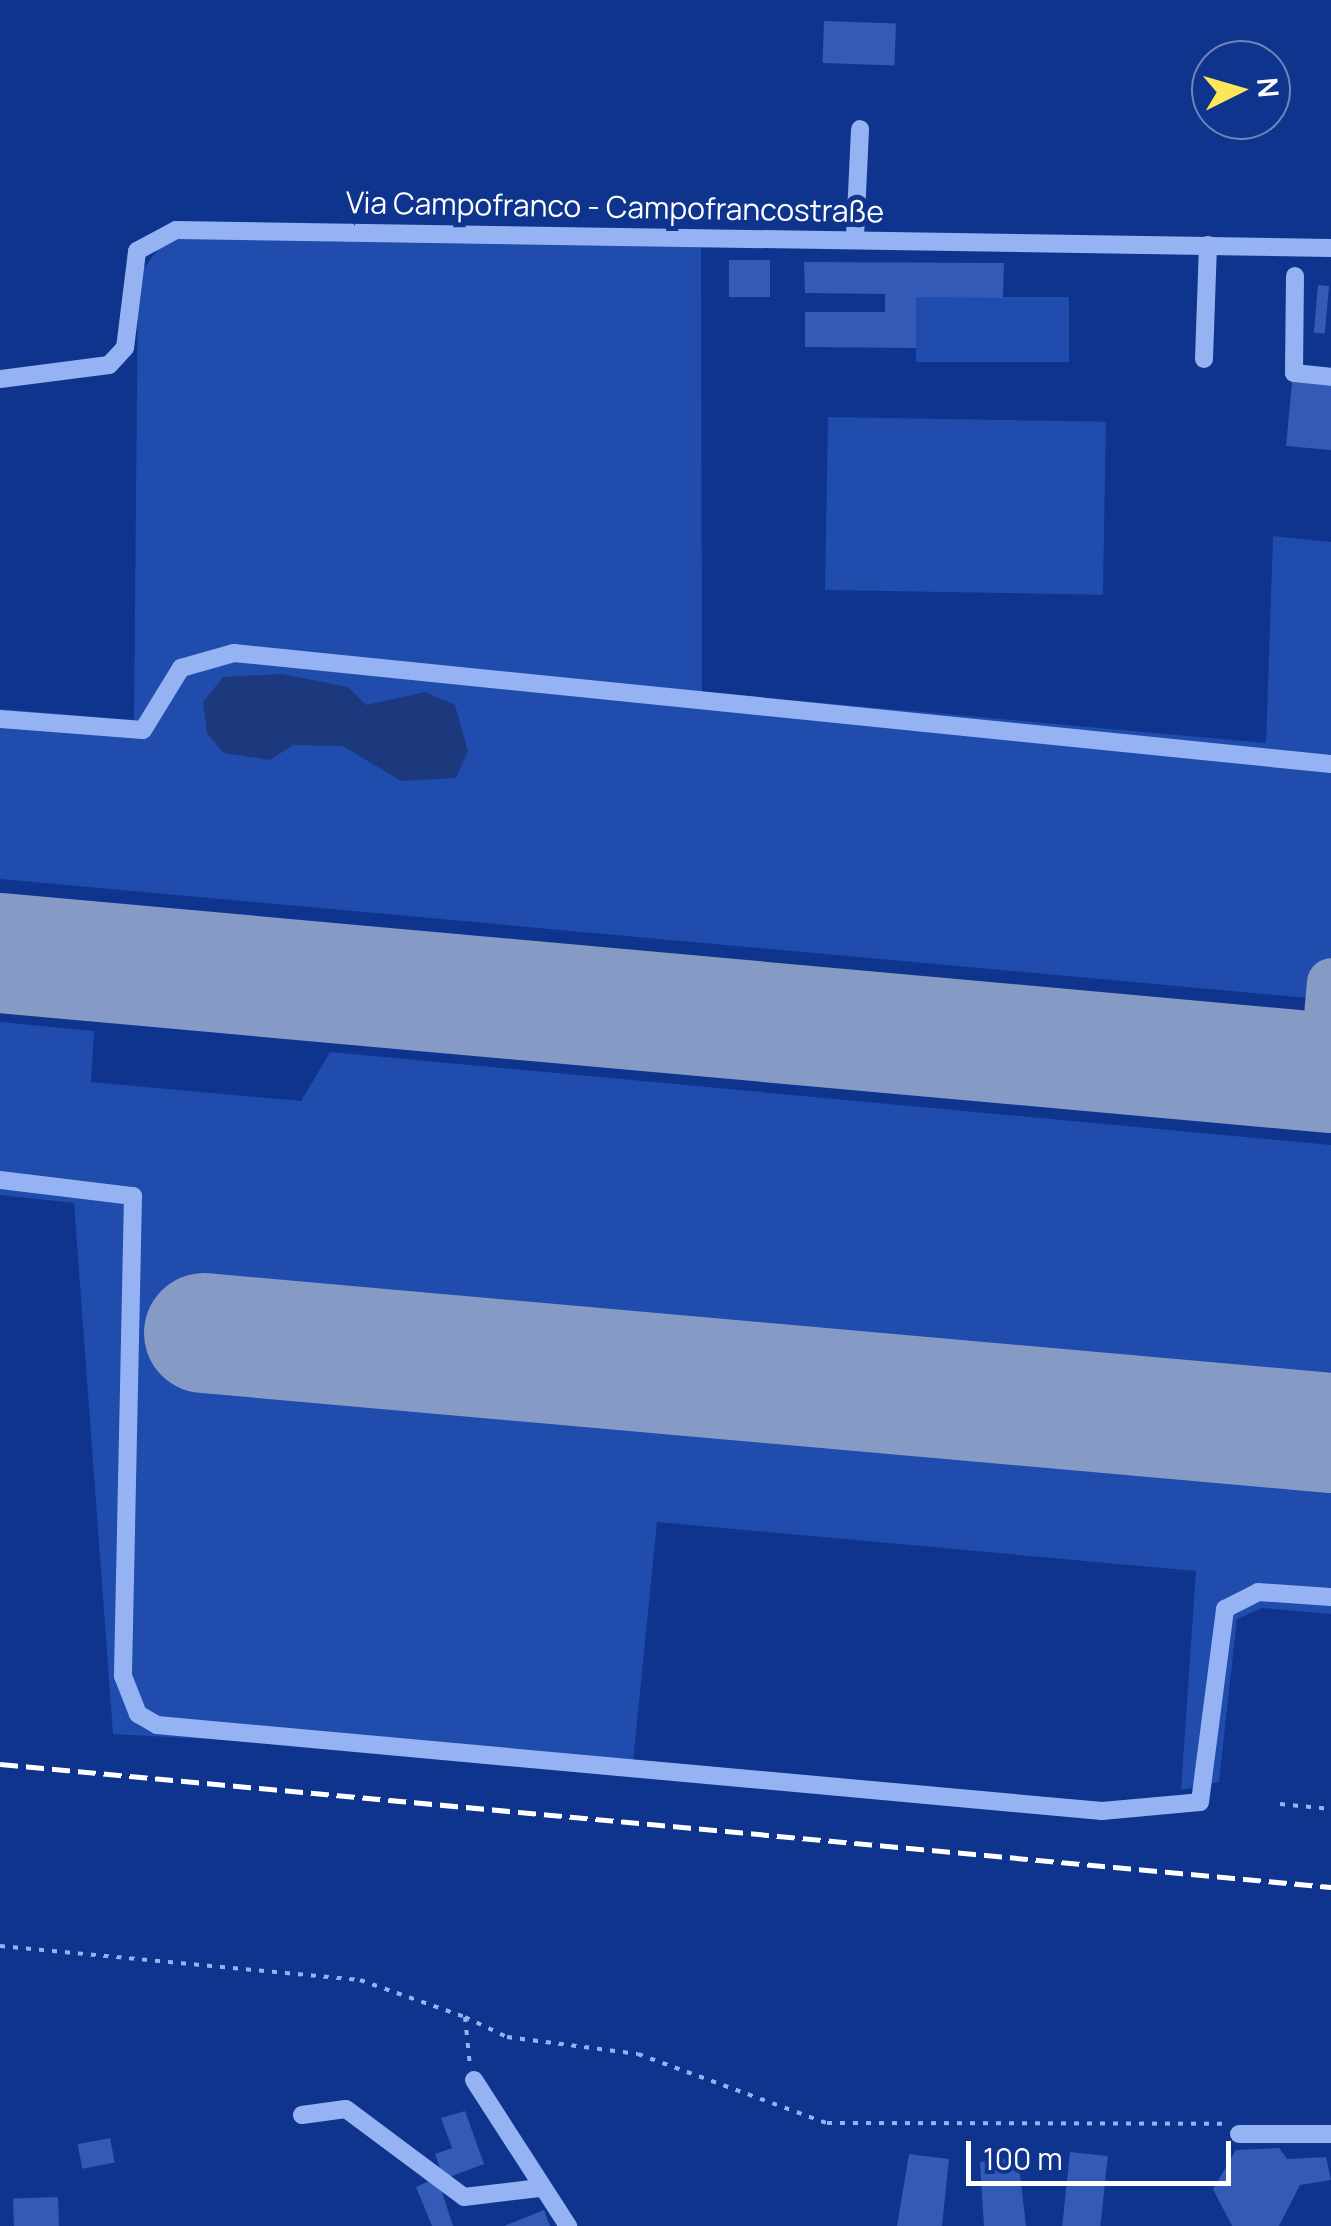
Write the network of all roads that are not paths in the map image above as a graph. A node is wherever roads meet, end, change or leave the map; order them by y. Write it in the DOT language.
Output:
graph roads {
  1 [pos="860,129"];
  2 [pos="855,236"];
  3 [pos="1208,245"];
  4 [pos="1331,248"];
  5 [pos="1295,276"];
  6 [pos="1204,359"];
  7 [pos="1331,376"];
  8 [pos="0,378"];
  9 [pos="0,719"];
  10 [pos="1331,764"];
  11 [pos="0,1180"];
  12 [pos="1331,1597"];
  13 [pos="474,2080"];
  14 [pos="302,2115"];
  15 [pos="1237,2129"];
  16 [pos="1331,2134"];
  17 [pos="539,2188"];
  18 [pos="568,2226"];
  1 -- 2 [label="street"];
  2 -- 3 [label="street, Via Campofranco - Campofrancostraße"];
  2 -- 8 [label="street, Via Campofranco - Campofrancostraße"];
  3 -- 4 [label="street, Via Campofranco - Campofrancostraße"];
  3 -- 6 [label="street"];
  5 -- 7 [label="street"];
  9 -- 10 [label="street"];
  11 -- 12 [label="street"];
  13 -- 17 [label="street"];
  14 -- 17 [label="street"];
  15 -- 16 [label="street"];
  17 -- 18 [label="street"];
}
